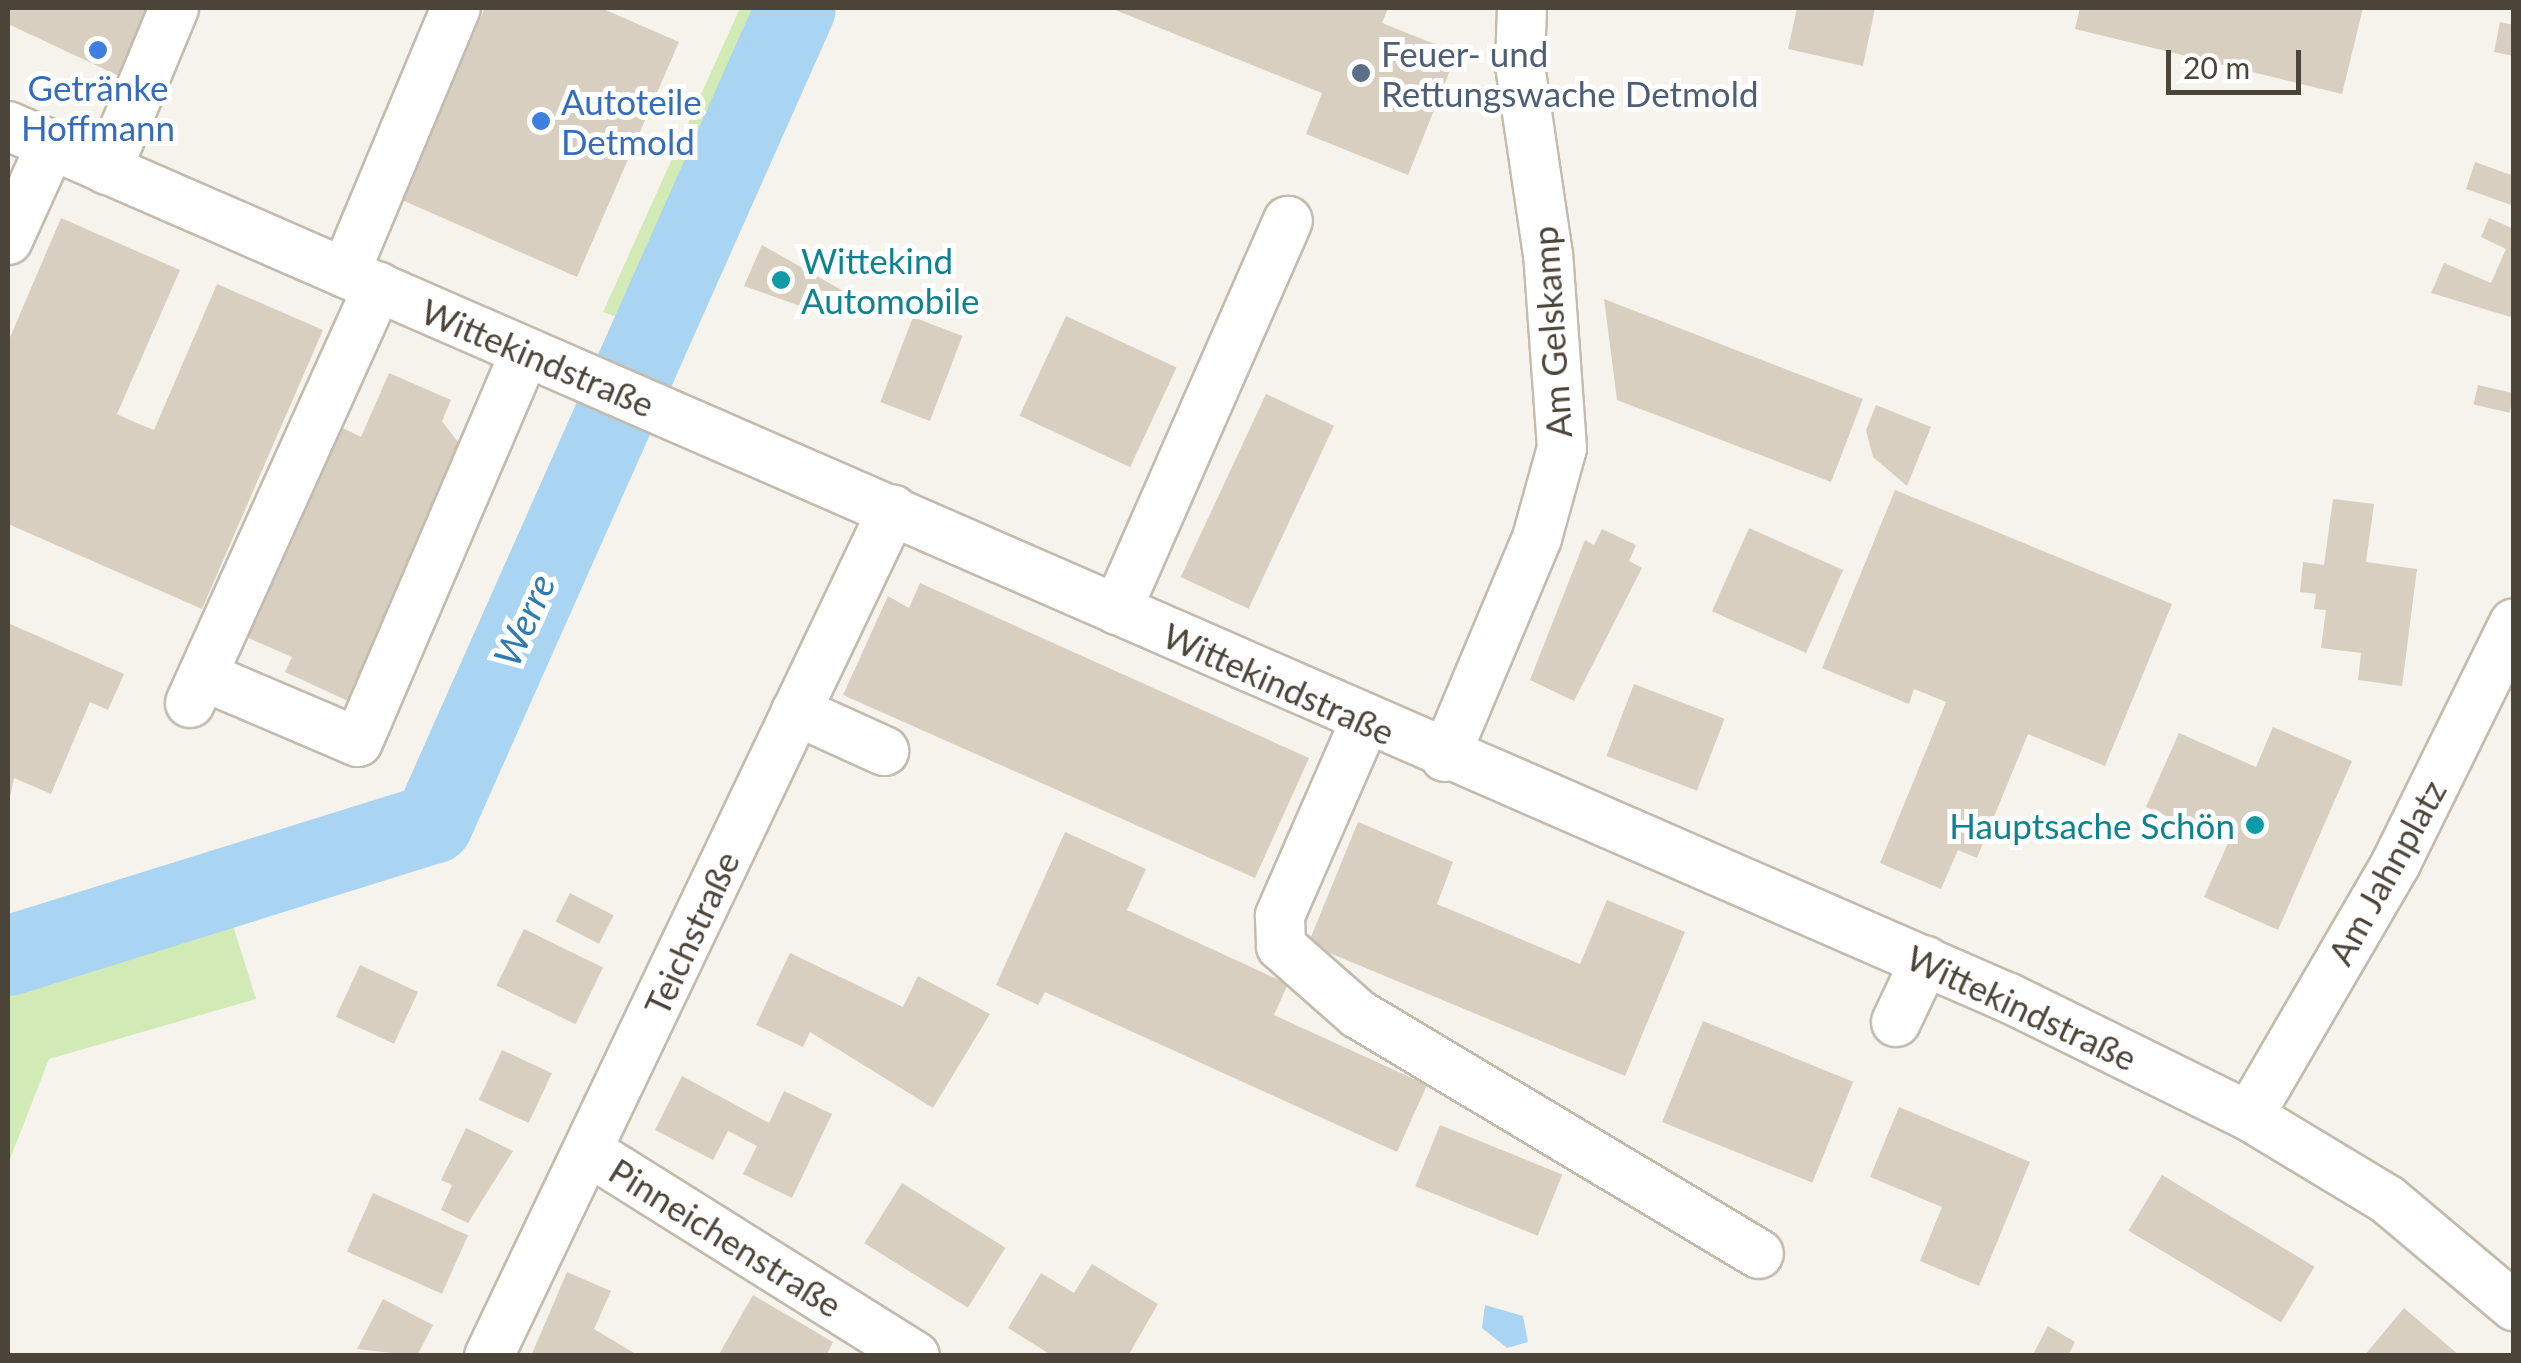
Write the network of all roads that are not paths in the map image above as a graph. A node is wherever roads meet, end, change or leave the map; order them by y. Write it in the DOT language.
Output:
graph roads {
  1 [pos="174,8"];
  2 [pos="456,8"];
  3 [pos="1522,8"];
  4 [pos="8,126"];
  5 [pos="52,145"];
  6 [pos="108,170"];
  7 [pos="1288,220"];
  8 [pos="8,240"];
  9 [pos="362,280"];
  10 [pos="525,353"];
  11 [pos="893,509"];
  12 [pos="1117,610"];
  13 [pos="2514,623"];
  14 [pos="779,719"];
  15 [pos="1365,722"];
  16 [pos="884,751"];
  17 [pos="1445,757"];
  18 [pos="1925,961"];
  19 [pos="1896,1022"];
  20 [pos="2249,1116"];
  21 [pos="588,1151"];
  22 [pos="1759,1254"];
  23 [pos="2514,1306"];
  24 [pos="488,1356"];
  25 [pos="915,1356"];
  1 -- 6 [label="street"];
  2 -- 9 [label="street"];
  3 -- 17 [label="street, Am Gelskamp"];
  4 -- 5 [label="street, Wittekindstraße"];
  5 -- 6 [label="street, Wittekindstraße"];
  5 -- 8 [label="street"];
  6 -- 9 [label="street, Wittekindstraße"];
  7 -- 12 [label="street"];
  9 -- 10 [label="street, Wittekindstraße"];
  9 -- 10 [label="street"];
  10 -- 11 [label="street, Wittekindstraße"];
  11 -- 12 [label="street, Wittekindstraße"];
  11 -- 14 [label="street, Teichstraße"];
  12 -- 15 [label="street, Wittekindstraße"];
  13 -- 20 [label="street, Am Jahnplatz"];
  14 -- 16 [label="street"];
  14 -- 21 [label="street, Teichstraße"];
  15 -- 17 [label="street, Wittekindstraße"];
  15 -- 22 [label="street"];
  17 -- 18 [label="street, Wittekindstraße"];
  18 -- 19 [label="street"];
  18 -- 20 [label="street, Wittekindstraße"];
  20 -- 23 [label="street, Wittekindstraße"];
  21 -- 24 [label="street, Teichstraße"];
  21 -- 25 [label="street, Pinneichenstraße"];
}
